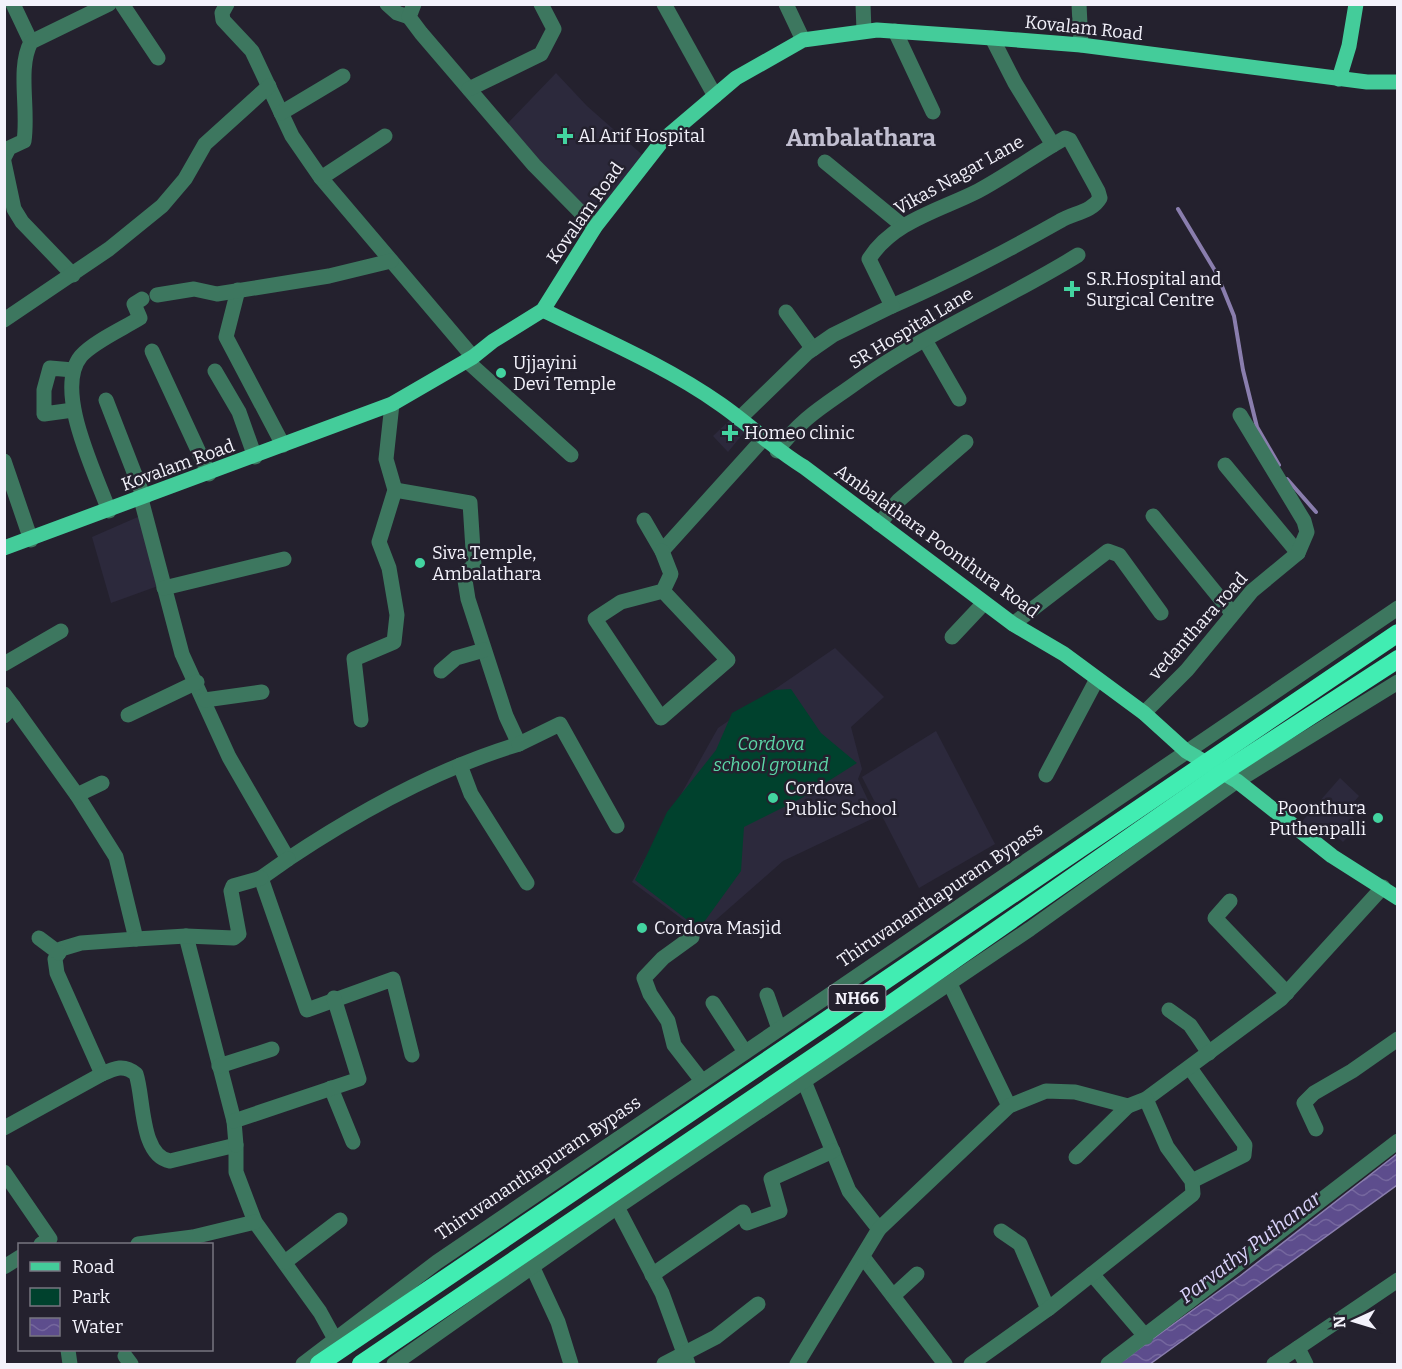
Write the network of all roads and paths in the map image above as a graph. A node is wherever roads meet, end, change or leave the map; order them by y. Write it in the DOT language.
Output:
graph roads {
  1 [pos="14,4"];
  2 [pos="109,4"];
  3 [pos="122,4"];
  4 [pos="227,4"];
  5 [pos="387,4"];
  6 [pos="541,4"];
  7 [pos="664,4"];
  8 [pos="786,4"];
  9 [pos="863,4"];
  10 [pos="1079,4"];
  11 [pos="1356,4"];
  12 [pos="412,11"];
  13 [pos="895,31"];
  14 [pos="864,32"];
  15 [pos="992,38"];
  16 [pos="804,40"];
  17 [pos="31,42"];
  18 [pos="1081,45"];
  19 [pos="158,58"];
  20 [pos="343,76"];
  21 [pos="1338,79"];
  22 [pos="1398,82"];
  23 [pos="268,86"];
  24 [pos="469,89"];
  25 [pos="715,96"];
  26 [pos="933,112"];
  27 [pos="281,113"];
  28 [pos="385,136"];
  29 [pos="1053,145"];
  30 [pos="4,160"];
  31 [pos="825,162"];
  32 [pos="321,178"];
  33 [pos="903,226"];
  34 [pos="595,227"];
  35 [pos="1078,255"];
  36 [pos="391,261"];
  37 [pos="73,275"];
  38 [pos="238,290"];
  39 [pos="892,306"];
  40 [pos="543,310"];
  41 [pos="786,312"];
  42 [pos="4,320"];
  43 [pos="925,340"];
  44 [pos="813,349"];
  45 [pos="152,351"];
  46 [pos="470,359"];
  47 [pos="73,370"];
  48 [pos="215,371"];
  49 [pos="959,399"];
  50 [pos="106,400"];
  51 [pos="392,404"];
  52 [pos="73,410"];
  53 [pos="1240,415"];
  54 [pos="739,419"];
  55 [pos="764,438"];
  56 [pos="966,442"];
  57 [pos="283,445"];
  58 [pos="777,451"];
  59 [pos="571,455"];
  60 [pos="255,457"];
  61 [pos="4,461"];
  62 [pos="1225,465"];
  63 [pos="209,474"];
  64 [pos="395,490"];
  65 [pos="142,498"];
  66 [pos="109,511"];
  67 [pos="1153,516"];
  68 [pos="644,519"];
  69 [pos="879,524"];
  70 [pos="31,540"];
  71 [pos="4,548"];
  72 [pos="662,551"];
  73 [pos="1298,553"];
  74 [pos="284,559"];
  75 [pos="164,588"];
  76 [pos="663,591"];
  77 [pos="984,603"];
  78 [pos="1398,608"];
  79 [pos="1161,613"];
  80 [pos="1232,613"];
  81 [pos="1013,624"];
  82 [pos="61,631"];
  83 [pos="1398,633"];
  84 [pos="952,637"];
  85 [pos="484,650"];
  86 [pos="1398,659"];
  87 [pos="4,664"];
  88 [pos="441,671"];
  89 [pos="1097,679"];
  90 [pos="196,682"];
  91 [pos="1398,682"];
  92 [pos="262,692"];
  93 [pos="205,700"];
  94 [pos="7,705"];
  95 [pos="1144,713"];
  96 [pos="128,715"];
  97 [pos="361,720"];
  98 [pos="519,744"];
  99 [pos="1186,751"];
  100 [pos="1204,762"];
  101 [pos="460,765"];
  102 [pos="1046,774"];
  103 [pos="1229,777"];
  104 [pos="102,783"];
  105 [pos="77,795"];
  106 [pos="617,826"];
  107 [pos="288,859"];
  108 [pos="261,878"];
  109 [pos="527,883"];
  110 [pos="1383,887"];
  111 [pos="1398,898"];
  112 [pos="1230,901"];
  113 [pos="186,936"];
  114 [pos="692,937"];
  115 [pos="39,938"];
  116 [pos="136,939"];
  117 [pos="59,952"];
  118 [pos="950,984"];
  119 [pos="1287,993"];
  120 [pos="767,995"];
  121 [pos="334,998"];
  122 [pos="713,1003"];
  123 [pos="1169,1010"];
  124 [pos="778,1029"];
  125 [pos="1398,1040"];
  126 [pos="272,1049"];
  127 [pos="745,1052"];
  128 [pos="1209,1053"];
  129 [pos="412,1055"];
  130 [pos="219,1066"];
  131 [pos="1190,1068"];
  132 [pos="102,1074"];
  133 [pos="804,1081"];
  134 [pos="702,1082"];
  135 [pos="331,1088"];
  136 [pos="1146,1099"];
  137 [pos="1009,1106"];
  138 [pos="1128,1106"];
  139 [pos="234,1121"];
  140 [pos="4,1128"];
  141 [pos="1316,1129"];
  142 [pos="1398,1141"];
  143 [pos="353,1142"];
  144 [pos="236,1145"];
  145 [pos="833,1151"];
  146 [pos="1076,1157"];
  147 [pos="4,1172"];
  148 [pos="1192,1181"];
  149 [pos="616,1207"];
  150 [pos="340,1220"];
  151 [pos="255,1222"];
  152 [pos="879,1229"];
  153 [pos="1001,1231"];
  154 [pos="47,1243"];
  155 [pos="152,1243"];
  156 [pos="863,1257"];
  157 [pos="18,1258"];
  158 [pos="285,1262"];
  159 [pos="532,1266"];
  160 [pos="4,1267"];
  161 [pos="917,1274"];
  162 [pos="1092,1274"];
  163 [pos="652,1275"];
  164 [pos="1398,1280"];
  165 [pos="893,1296"];
  166 [pos="758,1304"];
  167 [pos="1048,1309"];
  168 [pos="1146,1337"];
  169 [pos="336,1341"];
  170 [pos="1298,1348"];
  171 [pos="686,1359"];
  172 [pos="400,1363"];
  173 [pos="303,1365"];
  174 [pos="319,1365"];
  175 [pos="361,1365"];
  176 [pos="571,1365"];
  177 [pos="664,1365"];
  178 [pos="797,1365"];
  179 [pos="945,1365"];
  180 [pos="971,1365"];
  181 [pos="1108,1365"];
  182 [pos="1274,1365"];
  183 [pos="1306,1365"];
  1 -- 17 [label="street"];
  2 -- 17 [label="street"];
  3 -- 19 [label="street"];
  4 -- 23 [label="street"];
  5 -- 12 [label="street"];
  6 -- 24 [label="street"];
  7 -- 25 [label="street"];
  8 -- 16 [label="street"];
  9 -- 14 [label="street"];
  10 -- 18 [label="street"];
  11 -- 21 [label="main road"];
  12 -- 24 [label="street"];
  13 -- 14 [label="main road, Kovalam Road"];
  13 -- 15 [label="main road, Kovalam Road"];
  13 -- 26 [label="street"];
  14 -- 16 [label="main road, Kovalam Road"];
  15 -- 18 [label="main road, Kovalam Road"];
  15 -- 29 [label="street, Vikas Nagar Lane"];
  16 -- 25 [label="main road, Kovalam Road"];
  17 -- 30 [label="street"];
  18 -- 21 [label="main road, Kovalam Road"];
  20 -- 27 [label="street"];
  21 -- 22 [label="main road, Kovalam Road"];
  23 -- 27 [label="street"];
  23 -- 37 [label="street"];
  24 -- 34 [label="street"];
  25 -- 34 [label="main road, Kovalam Road"];
  27 -- 32 [label="street"];
  28 -- 32 [label="street"];
  29 -- 33 [label="street, Vikas Nagar Lane"];
  29 -- 39 [label="street"];
  30 -- 37 [label="street"];
  31 -- 33 [label="street"];
  32 -- 36 [label="street"];
  33 -- 39 [label="street, Vikas Nagar Lane"];
  34 -- 40 [label="main road, Kovalam Road"];
  35 -- 43 [label="street, SR Hospital Lane"];
  36 -- 38 [label="street"];
  36 -- 46 [label="street"];
  37 -- 42 [label="street"];
  38 -- 47 [label="street"];
  38 -- 57 [label="street"];
  39 -- 44 [label="street"];
  40 -- 46 [label="main road, Kovalam Road"];
  40 -- 54 [label="main road, Ambalathara Poonthura Road"];
  41 -- 44 [label="street"];
  43 -- 49 [label="street"];
  43 -- 58 [label="street, SR Hospital Lane"];
  44 -- 54 [label="street"];
  45 -- 63 [label="street"];
  46 -- 51 [label="main road, Kovalam Road"];
  46 -- 59 [label="street"];
  47 -- 52 [label="street"];
  47 -- 52 [label="street"];
  48 -- 60 [label="street"];
  50 -- 65 [label="street"];
  51 -- 57 [label="main road, Kovalam Road"];
  51 -- 64 [label="street"];
  52 -- 66 [label="street"];
  53 -- 73 [label="street"];
  54 -- 55 [label="main road, Ambalathara Poonthura Road"];
  55 -- 58 [label="main road, Ambalathara Poonthura Road"];
  55 -- 72 [label="street"];
  56 -- 69 [label="street"];
  57 -- 60 [label="main road, Kovalam Road"];
  58 -- 69 [label="main road, Ambalathara Poonthura Road"];
  60 -- 63 [label="main road, Kovalam Road"];
  61 -- 70 [label="street"];
  62 -- 73 [label="street"];
  63 -- 65 [label="main road, Kovalam Road"];
  64 -- 85 [label="street"];
  64 -- 97 [label="street"];
  65 -- 66 [label="main road, Kovalam Road"];
  65 -- 75 [label="street"];
  66 -- 70 [label="main road, Kovalam Road"];
  67 -- 80 [label="street"];
  68 -- 72 [label="street"];
  69 -- 77 [label="main road, Ambalathara Poonthura Road"];
  70 -- 71 [label="main road, Kovalam Road"];
  72 -- 76 [label="street"];
  73 -- 80 [label="street, vedanthara road"];
  74 -- 75 [label="street"];
  75 -- 90 [label="street"];
  76 -- 76 [label="street"];
  77 -- 81 [label="main road, Ambalathara Poonthura Road"];
  77 -- 84 [label="street"];
  78 -- 99 [label="street, Thiruvananthapuram Bypass"];
  79 -- 81 [label="street"];
  80 -- 95 [label="street, vedanthara road"];
  81 -- 89 [label="main road, Ambalathara Poonthura Road"];
  82 -- 87 [label="street"];
  83 -- 100 [label="highway, NH66"];
  85 -- 88 [label="street"];
  85 -- 98 [label="street"];
  86 -- 103 [label="highway, NH66"];
  89 -- 95 [label="main road, Ambalathara Poonthura Road"];
  89 -- 102 [label="street"];
  90 -- 93 [label="street"];
  90 -- 96 [label="street"];
  91 -- 103 [label="street"];
  92 -- 93 [label="street"];
  93 -- 107 [label="street"];
  94 -- 105 [label="street"];
  95 -- 99 [label="main road, Ambalathara Poonthura Road"];
  98 -- 101 [label="street"];
  98 -- 106 [label="street"];
  99 -- 100 [label="main road, Ambalathara Poonthura Road"];
  99 -- 124 [label="street, Thiruvananthapuram Bypass"];
  100 -- 103 [label="main road, Ambalathara Poonthura Road"];
  100 -- 174 [label="highway, NH66"];
  101 -- 107 [label="street"];
  101 -- 109 [label="street"];
  103 -- 110 [label="main road, Ambalathara Poonthura Road"];
  103 -- 118 [label="street"];
  103 -- 175 [label="highway, NH66"];
  104 -- 105 [label="street"];
  105 -- 116 [label="street"];
  107 -- 108 [label="street"];
  108 -- 113 [label="street"];
  108 -- 121 [label="street"];
  110 -- 111 [label="main road, Ambalathara Poonthura Road"];
  110 -- 119 [label="street"];
  112 -- 119 [label="street"];
  113 -- 116 [label="street"];
  113 -- 130 [label="street"];
  114 -- 134 [label="street"];
  115 -- 117 [label="street"];
  116 -- 117 [label="street"];
  117 -- 132 [label="street"];
  118 -- 133 [label="street"];
  118 -- 137 [label="street"];
  119 -- 128 [label="street"];
  120 -- 124 [label="street"];
  121 -- 129 [label="street"];
  121 -- 135 [label="street"];
  122 -- 127 [label="street"];
  123 -- 128 [label="street"];
  124 -- 127 [label="street, Thiruvananthapuram Bypass"];
  125 -- 141 [label="street"];
  126 -- 130 [label="street"];
  127 -- 134 [label="street, Thiruvananthapuram Bypass"];
  128 -- 131 [label="street"];
  130 -- 139 [label="street"];
  131 -- 136 [label="street"];
  131 -- 148 [label="street"];
  132 -- 140 [label="street"];
  132 -- 144 [label="street"];
  133 -- 145 [label="street"];
  133 -- 149 [label="street"];
  134 -- 169 [label="street, Thiruvananthapuram Bypass"];
  135 -- 139 [label="street"];
  135 -- 143 [label="street"];
  136 -- 138 [label="street"];
  136 -- 148 [label="street"];
  137 -- 138 [label="street"];
  137 -- 152 [label="street"];
  138 -- 146 [label="street"];
  139 -- 144 [label="street"];
  142 -- 168 [label="street"];
  144 -- 151 [label="street"];
  145 -- 152 [label="street"];
  145 -- 163 [label="street"];
  147 -- 154 [label="street"];
  148 -- 162 [label="street"];
  149 -- 159 [label="street"];
  149 -- 163 [label="street"];
  150 -- 158 [label="street"];
  151 -- 155 [label="street"];
  151 -- 158 [label="street"];
  152 -- 156 [label="street"];
  153 -- 167 [label="street"];
  156 -- 165 [label="street"];
  156 -- 178 [label="street"];
  157 -- 160 [label="street"];
  158 -- 169 [label="street"];
  159 -- 172 [label="street"];
  159 -- 176 [label="street"];
  161 -- 165 [label="street"];
  162 -- 167 [label="street"];
  162 -- 168 [label="street"];
  163 -- 171 [label="street"];
  164 -- 170 [label="street"];
  165 -- 179 [label="street"];
  166 -- 171 [label="street"];
  167 -- 180 [label="street"];
  168 -- 181 [label="street"];
  169 -- 173 [label="street, Thiruvananthapuram Bypass"];
  170 -- 182 [label="street"];
  170 -- 183 [label="street"];
  171 -- 177 [label="street"];
}
